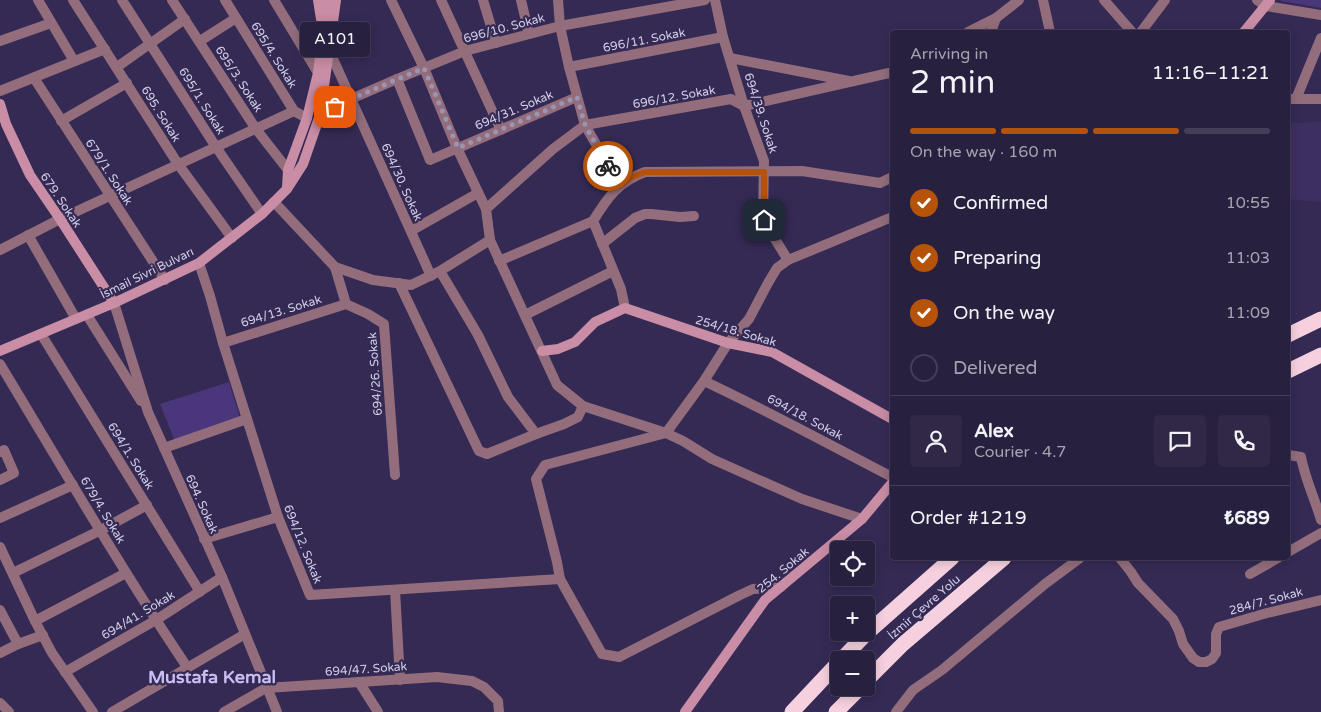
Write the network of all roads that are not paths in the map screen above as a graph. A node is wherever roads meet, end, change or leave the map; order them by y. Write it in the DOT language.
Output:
graph roads {
  1 [pos="38,0"];
  2 [pos="72,0"];
  3 [pos="122,0"];
  4 [pos="172,0"];
  5 [pos="224,0"];
  6 [pos="274,0"];
  7 [pos="318,0"];
  8 [pos="327,0"];
  9 [pos="336,0"];
  10 [pos="391,0"];
  11 [pos="441,0"];
  12 [pos="483,0"];
  13 [pos="521,0"];
  14 [pos="558,0"];
  15 [pos="705,0"];
  16 [pos="715,0"];
  17 [pos="1018,0"];
  18 [pos="1043,0"];
  19 [pos="1104,0"];
  20 [pos="1165,0"];
  21 [pos="1257,0"];
  22 [pos="1268,3"];
  23 [pos="1321,15"];
  24 [pos="236,18"];
  25 [pos="996,18"];
  26 [pos="185,19"];
  27 [pos="51,23"];
  28 [pos="560,26"];
  29 [pos="323,30"];
  30 [pos="972,30"];
  31 [pos="992,30"];
  32 [pos="1050,30"];
  33 [pos="1130,30"];
  34 [pos="1142,30"];
  35 [pos="1246,30"];
  36 [pos="529,34"];
  37 [pos="723,36"];
  38 [pos="1321,38"];
  39 [pos="0,41"];
  40 [pos="200,41"];
  41 [pos="150,43"];
  42 [pos="496,43"];
  43 [pos="104,49"];
  44 [pos="329,50"];
  45 [pos="465,52"];
  46 [pos="730,58"];
  47 [pos="74,62"];
  48 [pos="117,68"];
  49 [pos="424,68"];
  50 [pos="569,68"];
  51 [pos="318,73"];
  52 [pos="890,73"];
  53 [pos="34,78"];
  54 [pos="396,79"];
  55 [pos="853,81"];
  56 [pos="127,83"];
  57 [pos="0,92"];
  58 [pos="577,97"];
  59 [pos="351,99"];
  60 [pos="1292,99"];
  61 [pos="1321,99"];
  62 [pos="0,104"];
  63 [pos="744,106"];
  64 [pos="294,111"];
  65 [pos="320,115"];
  66 [pos="307,118"];
  67 [pos="62,121"];
  68 [pos="3,125"];
  69 [pos="585,125"];
  70 [pos="256,129"];
  71 [pos="501,130"];
  72 [pos="216,147"];
  73 [pos="458,148"];
  74 [pos="178,164"];
  75 [pos="288,170"];
  76 [pos="764,172"];
  77 [pos="890,178"];
  78 [pos="618,186"];
  79 [pos="287,189"];
  80 [pos="478,193"];
  81 [pos="109,196"];
  82 [pos="274,202"];
  83 [pos="486,209"];
  84 [pos="262,214"];
  85 [pos="694,216"];
  86 [pos="890,218"];
  87 [pos="60,219"];
  88 [pos="593,221"];
  89 [pos="411,231"];
  90 [pos="28,235"];
  91 [pos="232,238"];
  92 [pos="490,240"];
  93 [pos="602,244"];
  94 [pos="0,250"];
  95 [pos="788,260"];
  96 [pos="499,261"];
  97 [pos="199,264"];
  98 [pos="335,266"];
  99 [pos="440,270"];
  100 [pos="613,272"];
  101 [pos="431,276"];
  102 [pos="165,280"];
  103 [pos="399,284"];
  104 [pos="114,304"];
  105 [pos="346,304"];
  106 [pos="625,308"];
  107 [pos="87,315"];
  108 [pos="524,315"];
  109 [pos="76,319"];
  110 [pos="1321,319"];
  111 [pos="41,334"];
  112 [pos="1290,334"];
  113 [pos="223,342"];
  114 [pos="728,343"];
  115 [pos="0,350"];
  116 [pos="542,351"];
  117 [pos="1321,355"];
  118 [pos="0,364"];
  119 [pos="1290,370"];
  120 [pos="704,381"];
  121 [pos="583,406"];
  122 [pos="148,412"];
  123 [pos="247,419"];
  124 [pos="890,419"];
  125 [pos="666,433"];
  126 [pos="536,434"];
  127 [pos="164,448"];
  128 [pos="0,452"];
  129 [pos="1290,455"];
  130 [pos="395,475"];
  131 [pos="890,476"];
  132 [pos="0,480"];
  133 [pos="73,485"];
  134 [pos="890,485"];
  135 [pos="147,505"];
  136 [pos="1319,506"];
  137 [pos="278,517"];
  138 [pos="0,518"];
  139 [pos="862,519"];
  140 [pos="1321,520"];
  141 [pos="101,530"];
  142 [pos="1321,533"];
  143 [pos="204,539"];
  144 [pos="0,547"];
  145 [pos="1290,551"];
  146 [pos="950,560"];
  147 [pos="1002,560"];
  148 [pos="1077,560"];
  149 [pos="1122,560"];
  150 [pos="1274,560"];
  151 [pos="12,573"];
  152 [pos="126,573"];
  153 [pos="1250,574"];
  154 [pos="222,578"];
  155 [pos="560,579"];
  156 [pos="780,587"];
  157 [pos="395,590"];
  158 [pos="200,592"];
  159 [pos="1321,600"];
  160 [pos="0,610"];
  161 [pos="156,620"];
  162 [pos="35,621"];
  163 [pos="245,634"];
  164 [pos="43,635"];
  165 [pos="18,644"];
  166 [pos="850,651"];
  167 [pos="0,653"];
  168 [pos="188,667"];
  169 [pos="65,672"];
  170 [pos="830,672"];
  171 [pos="875,672"];
  172 [pos="400,680"];
  173 [pos="359,682"];
  174 [pos="266,688"];
  175 [pos="852,696"];
  176 [pos="93,712"];
  177 [pos="112,712"];
  178 [pos="224,712"];
  179 [pos="277,712"];
  180 [pos="378,712"];
  181 [pos="499,712"];
  182 [pos="685,712"];
  183 [pos="792,712"];
  184 [pos="836,712"];
  185 [pos="896,712"];
  1 -- 27 [label="street"];
  2 -- 43 [label="street, 695. Sokak"];
  3 -- 41 [label="street, 695/1. Sokak"];
  4 -- 26 [label="street, 695/3. Sokak"];
  5 -- 24 [label="street, 695/4. Sokak"];
  6 -- 51 [label="street"];
  7 -- 29 [label="street"];
  8 -- 29 [label="street"];
  9 -- 44 [label="street, İsmail Sivri Bulvarı"];
  10 -- 49 [label="street"];
  11 -- 45 [label="street"];
  12 -- 42 [label="street"];
  13 -- 36 [label="street"];
  14 -- 28 [label="street"];
  15 -- 28 [label="street, 696/10. Sokak"];
  16 -- 37 [label="street, 694/39. Sokak"];
  17 -- 25 [label="street"];
  18 -- 32 [label="street"];
  19 -- 33 [label="street"];
  20 -- 34 [label="street"];
  21 -- 22 [label="street"];
  22 -- 23 [label="street"];
  22 -- 35 [label="street"];
  24 -- 40 [label="street"];
  24 -- 64 [label="street, 695/4. Sokak"];
  25 -- 30 [label="street"];
  25 -- 31 [label="street"];
  26 -- 40 [label="street, 695/3. Sokak"];
  26 -- 41 [label="street"];
  27 -- 39 [label="street"];
  27 -- 47 [label="street"];
  28 -- 36 [label="street, 696/10. Sokak"];
  28 -- 50 [label="street"];
  29 -- 51 [label="street"];
  36 -- 42 [label="street, 696/10. Sokak"];
  37 -- 46 [label="street, 694/39. Sokak"];
  37 -- 50 [label="street, 696/11. Sokak"];
  38 -- 60 [label="street"];
  40 -- 70 [label="street, 695/3. Sokak"];
  41 -- 48 [label="street"];
  41 -- 72 [label="street, 695/1. Sokak"];
  42 -- 45 [label="street, 696/10. Sokak"];
  43 -- 47 [label="street"];
  43 -- 48 [label="street, 695. Sokak"];
  44 -- 59 [label="street, 694/30. Sokak"];
  44 -- 65 [label="street, İsmail Sivri Bulvarı"];
  45 -- 49 [label="street, 696/10. Sokak"];
  45 -- 71 [label="street"];
  46 -- 55 [label="street"];
  46 -- 63 [label="street, 694/39. Sokak"];
  47 -- 53 [label="street"];
  48 -- 56 [label="street, 695. Sokak"];
  49 -- 54 [label="street, 696/10. Sokak"];
  49 -- 73 [label="street"];
  50 -- 58 [label="street"];
  51 -- 66 [label="street"];
  52 -- 55 [label="street, 696/12. Sokak"];
  53 -- 57 [label="street"];
  53 -- 67 [label="street, 679/1. Sokak"];
  54 -- 59 [label="street, 696/10. Sokak"];
  54 -- 73 [label="street, 694/31. Sokak"];
  55 -- 63 [label="street, 696/12. Sokak"];
  56 -- 67 [label="street"];
  56 -- 74 [label="street, 695. Sokak"];
  58 -- 69 [label="street"];
  58 -- 71 [label="street, 694/31. Sokak"];
  59 -- 65 [label="street, 696/10. Sokak"];
  59 -- 89 [label="street, 694/30. Sokak"];
  60 -- 61 [label="street"];
  62 -- 68 [label="street, 679. Sokak"];
  63 -- 69 [label="street, 696/12. Sokak"];
  63 -- 76 [label="street, 694/39. Sokak"];
  64 -- 66 [label="street, 695/4. Sokak"];
  64 -- 70 [label="street"];
  65 -- 79 [label="street, İsmail Sivri Bulvarı"];
  66 -- 75 [label="street"];
  67 -- 81 [label="street, 679/1. Sokak"];
  68 -- 87 [label="street, 679. Sokak"];
  69 -- 78 [label="street"];
  69 -- 83 [label="street, 696/12. Sokak"];
  70 -- 72 [label="street"];
  70 -- 75 [label="street, 695/3. Sokak"];
  71 -- 73 [label="street, 694/31. Sokak"];
  72 -- 74 [label="street"];
  72 -- 84 [label="street, 695/1. Sokak"];
  73 -- 80 [label="street"];
  74 -- 81 [label="street"];
  74 -- 91 [label="street, 695. Sokak"];
  75 -- 79 [label="street"];
  76 -- 77 [label="street"];
  76 -- 78 [label="street"];
  76 -- 95 [label="street, 694/39. Sokak"];
  78 -- 88 [label="street"];
  79 -- 82 [label="street, İsmail Sivri Bulvarı"];
  80 -- 83 [label="street"];
  80 -- 89 [label="street"];
  81 -- 87 [label="street"];
  81 -- 102 [label="street, 679/1. Sokak"];
  82 -- 84 [label="street, İsmail Sivri Bulvarı"];
  82 -- 98 [label="street"];
  83 -- 92 [label="street"];
  84 -- 91 [label="street, İsmail Sivri Bulvarı"];
  85 -- 93 [label="street"];
  86 -- 95 [label="street"];
  87 -- 90 [label="street"];
  87 -- 104 [label="street, 679. Sokak"];
  88 -- 93 [label="street"];
  88 -- 96 [label="street"];
  89 -- 101 [label="street, 694/30. Sokak"];
  90 -- 94 [label="street"];
  90 -- 109 [label="street"];
  91 -- 97 [label="street, İsmail Sivri Bulvarı"];
  92 -- 96 [label="street"];
  92 -- 99 [label="street"];
  93 -- 100 [label="street"];
  95 -- 114 [label="street"];
  96 -- 108 [label="street"];
  97 -- 102 [label="street, İsmail Sivri Bulvarı"];
  97 -- 113 [label="street, 694/12. Sokak"];
  98 -- 103 [label="street"];
  98 -- 105 [label="street"];
  99 -- 101 [label="street"];
  99 -- 126 [label="street"];
  100 -- 106 [label="street"];
  100 -- 108 [label="street"];
  101 -- 103 [label="street"];
  102 -- 104 [label="street, İsmail Sivri Bulvarı"];
  103 -- 126 [label="street"];
  104 -- 107 [label="street, İsmail Sivri Bulvarı"];
  104 -- 122 [label="street, 694. Sokak"];
  105 -- 113 [label="street, 694/13. Sokak"];
  105 -- 130 [label="street, 694/26. Sokak"];
  106 -- 114 [label="street, 254/18. Sokak"];
  106 -- 116 [label="street"];
  107 -- 109 [label="street, İsmail Sivri Bulvarı"];
  107 -- 122 [label="street"];
  108 -- 116 [label="street"];
  109 -- 111 [label="street, İsmail Sivri Bulvarı"];
  110 -- 112 [label="highway"];
  111 -- 115 [label="street, İsmail Sivri Bulvarı"];
  111 -- 135 [label="street, 694/1. Sokak"];
  113 -- 123 [label="street, 694/12. Sokak"];
  114 -- 120 [label="street"];
  114 -- 124 [label="street, 254/18. Sokak"];
  116 -- 121 [label="street"];
  117 -- 119 [label="highway"];
  118 -- 133 [label="street, 679/4. Sokak"];
  120 -- 125 [label="street"];
  120 -- 131 [label="street, 694/18. Sokak"];
  121 -- 125 [label="street"];
  121 -- 126 [label="street"];
  122 -- 127 [label="street, 694. Sokak"];
  123 -- 127 [label="street"];
  123 -- 137 [label="street, 694/12. Sokak"];
  125 -- 139 [label="street"];
  125 -- 155 [label="street"];
  127 -- 143 [label="street, 694. Sokak"];
  128 -- 132 [label="street"];
  129 -- 136 [label="street"];
  133 -- 138 [label="street"];
  133 -- 141 [label="street, 679/4. Sokak"];
  134 -- 139 [label="street, 254. Sokak"];
  135 -- 141 [label="street"];
  135 -- 158 [label="street, 694/1. Sokak"];
  136 -- 140 [label="street"];
  137 -- 143 [label="street"];
  137 -- 157 [label="street, 694/12. Sokak"];
  139 -- 156 [label="street, 254. Sokak"];
  141 -- 151 [label="street"];
  141 -- 152 [label="street, 679/4. Sokak"];
  142 -- 145 [label="street"];
  143 -- 154 [label="street, 694. Sokak"];
  144 -- 151 [label="street"];
  146 -- 166 [label="highway, İzmir Çevre Yolu"];
  147 -- 171 [label="highway, İzmir Çevre Yolu"];
  148 -- 185 [label="street"];
  149 -- 159 [label="street, 284/7. Sokak"];
  150 -- 153 [label="street"];
  151 -- 162 [label="street"];
  152 -- 161 [label="street, 679/4. Sokak"];
  152 -- 162 [label="street"];
  154 -- 158 [label="street, 694/41. Sokak"];
  154 -- 163 [label="street, 694. Sokak"];
  155 -- 156 [label="street"];
  155 -- 157 [label="street, 694/12. Sokak"];
  156 -- 182 [label="street, 254. Sokak"];
  157 -- 172 [label="street"];
  158 -- 161 [label="street, 694/41. Sokak"];
  160 -- 165 [label="street"];
  161 -- 168 [label="street, 679/4. Sokak"];
  161 -- 169 [label="street, 694/41. Sokak"];
  162 -- 164 [label="street"];
  163 -- 168 [label="street"];
  163 -- 174 [label="street, 694. Sokak"];
  164 -- 165 [label="street"];
  164 -- 169 [label="street"];
  165 -- 167 [label="street"];
  168 -- 177 [label="street"];
  169 -- 176 [label="street"];
  170 -- 183 [label="highway, İzmir Çevre Yolu"];
  172 -- 173 [label="street, 694/47. Sokak"];
  172 -- 181 [label="street, 694/47. Sokak"];
  173 -- 174 [label="street, 694/47. Sokak"];
  173 -- 180 [label="street"];
  174 -- 178 [label="street, 694/47. Sokak"];
  174 -- 179 [label="street, 694. Sokak"];
  175 -- 184 [label="highway"];
}
